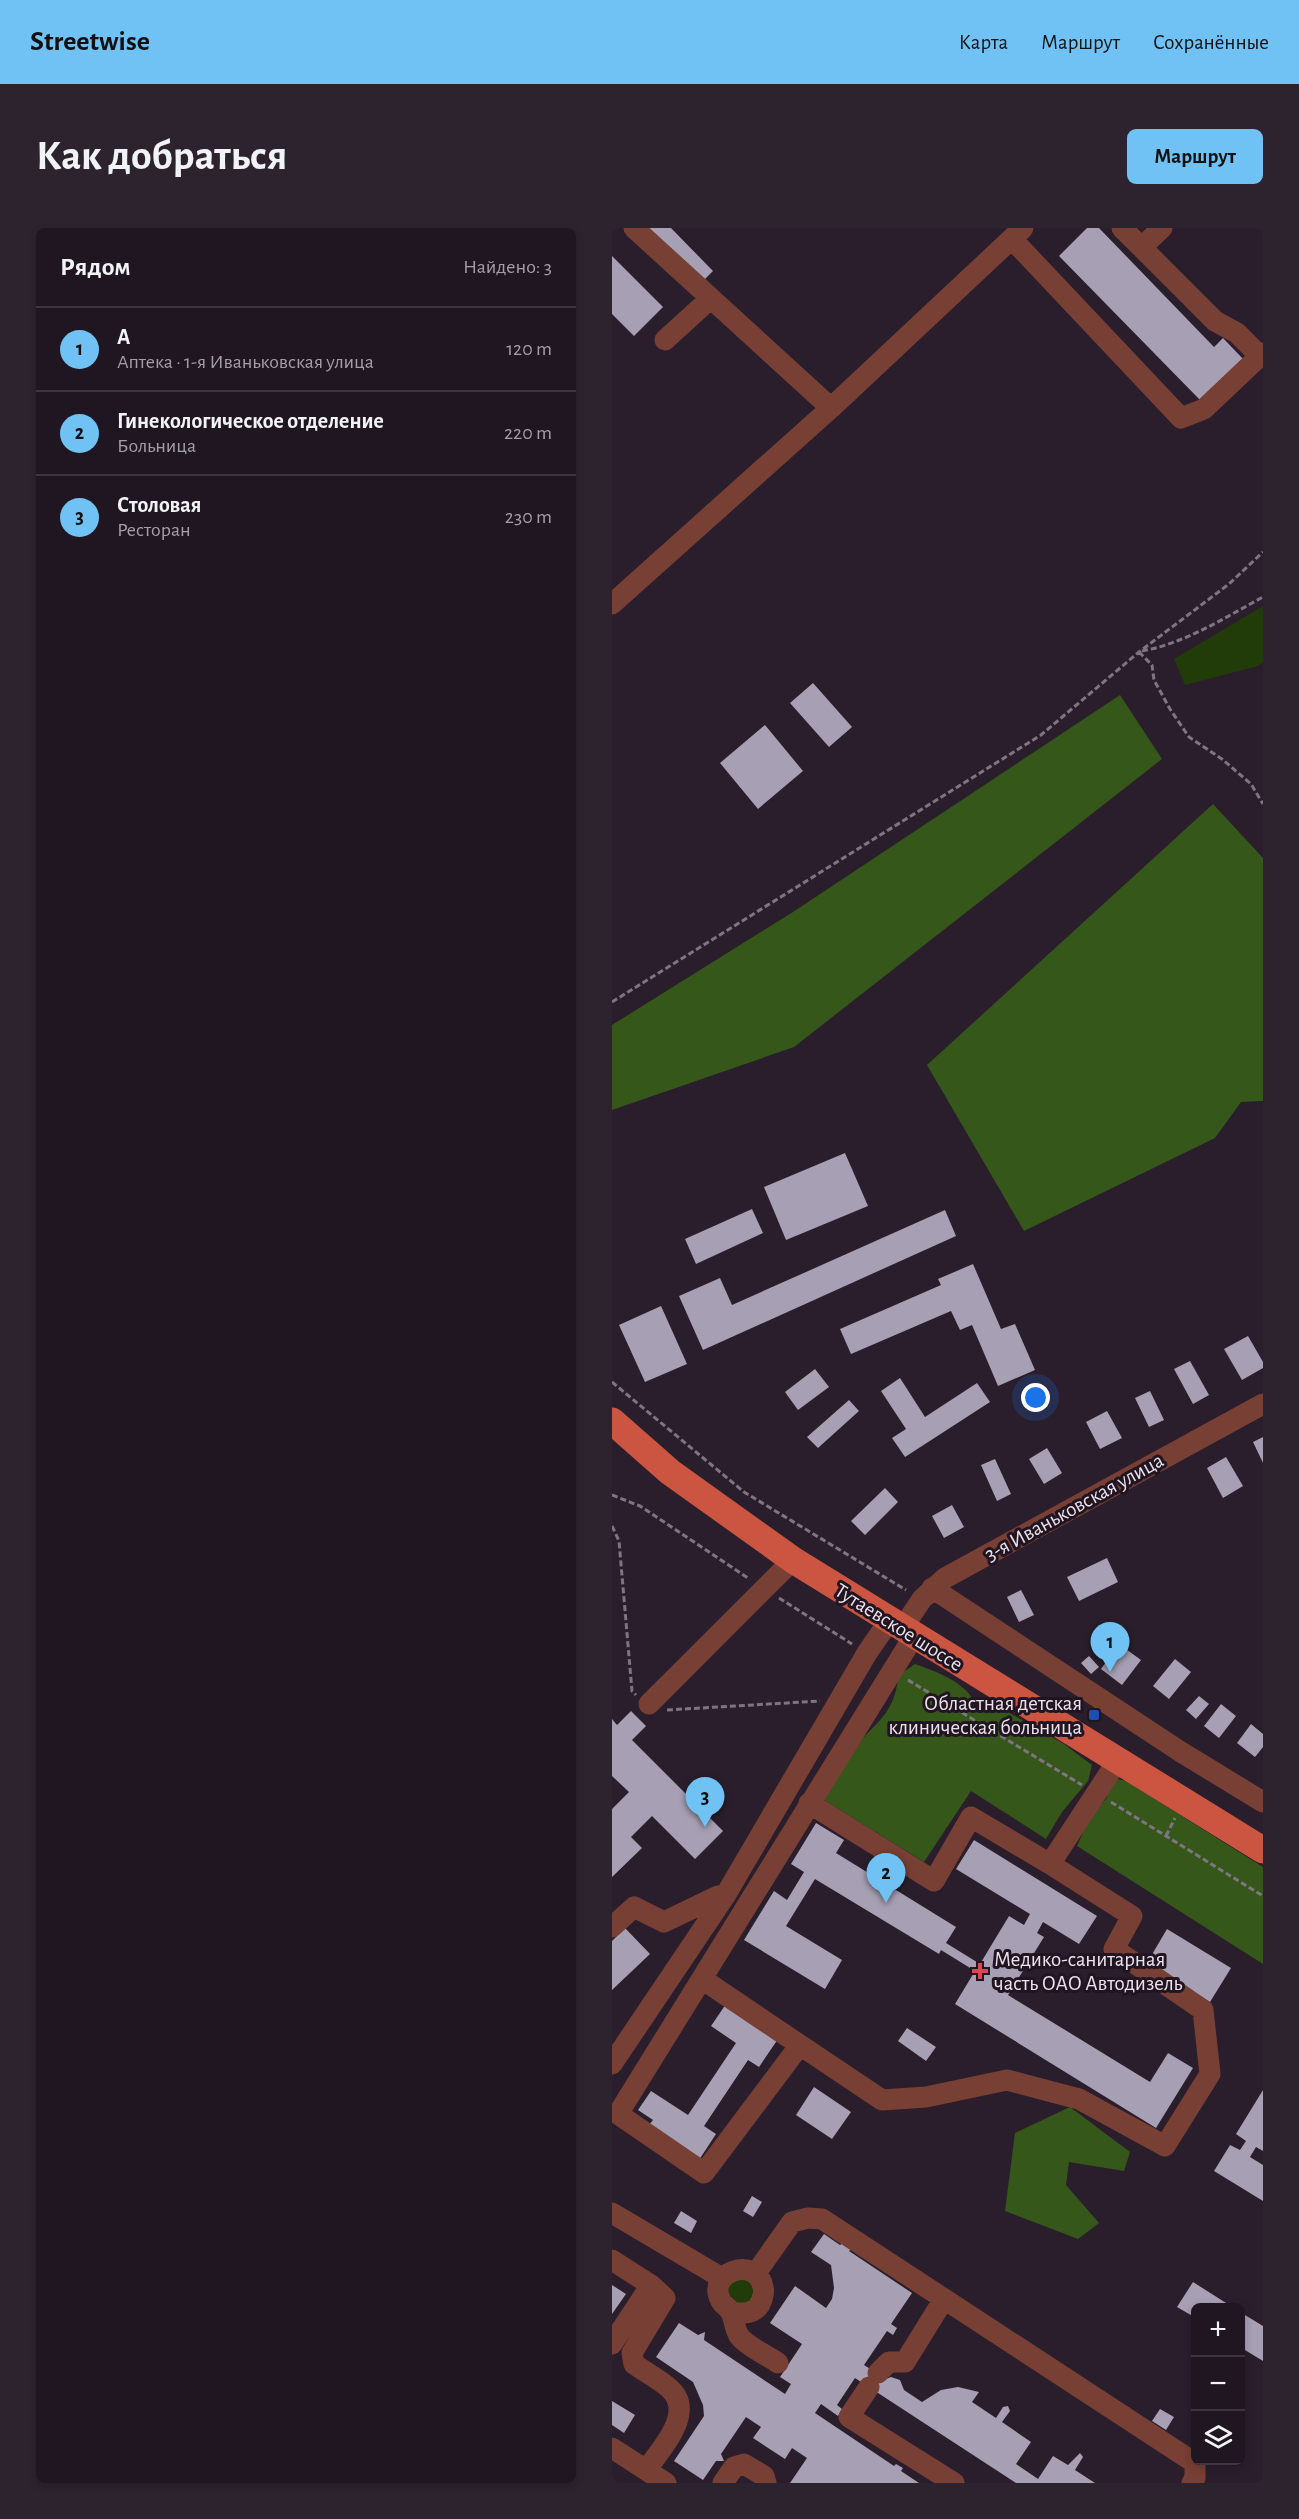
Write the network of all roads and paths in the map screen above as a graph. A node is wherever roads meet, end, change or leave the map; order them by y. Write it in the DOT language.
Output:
graph roads {
  1 [pos="634,228"];
  2 [pos="1122,228"];
  3 [pos="1162,228"];
  4 [pos="1017,234"];
  5 [pos="1142,247"];
  6 [pos="710,299"];
  7 [pos="665,340"];
  8 [pos="1262,355"];
  9 [pos="831,408"];
  10 [pos="1263,552"];
  11 [pos="1263,597"];
  12 [pos="612,604"];
  13 [pos="1139,652"];
  14 [pos="1263,804"];
  15 [pos="612,1002"];
  16 [pos="612,1382"];
  17 [pos="1263,1404"];
  18 [pos="614,1428"];
  19 [pos="612,1495"];
  20 [pos="612,1527"];
  21 [pos="793,1560"];
  22 [pos="765,1588"];
  23 [pos="932,1588"];
  24 [pos="910,1592"];
  25 [pos="901,1629"];
  26 [pos="867,1653"];
  27 [pos="893,1671"];
  28 [pos="839,1700"];
  29 [pos="649,1704"];
  30 [pos="1118,1760"];
  31 [pos="1097,1794"];
  32 [pos="1263,1802"];
  33 [pos="809,1803"];
  34 [pos="1176,1816"];
  35 [pos="1166,1836"];
  36 [pos="1263,1850"];
  37 [pos="1050,1864"];
  38 [pos="725,1896"];
  39 [pos="1263,1896"];
  40 [pos="612,1927"];
  41 [pos="702,1979"];
  42 [pos="800,2045"];
  43 [pos="612,2064"];
  44 [pos="613,2218"];
  45 [pos="612,2260"];
  46 [pos="756,2273"];
  47 [pos="722,2278"];
  48 [pos="651,2284"];
  49 [pos="944,2299"];
  50 [pos="731,2312"];
  51 [pos="612,2344"];
  52 [pos="778,2363"];
  53 [pos="612,2448"];
  54 [pos="646,2470"];
  55 [pos="948,2481"];
  56 [pos="666,2483"];
  57 [pos="723,2483"];
  58 [pos="766,2483"];
  59 [pos="1192,2483"];
  1 -- 6 [label="street"];
  2 -- 5 [label="street"];
  3 -- 5 [label="street"];
  4 -- 8 [label="street"];
  4 -- 9 [label="street"];
  5 -- 8 [label="street"];
  6 -- 7 [label="street"];
  6 -- 9 [label="street"];
  9 -- 12 [label="street"];
  10 -- 13 [label="path"];
  11 -- 13 [label="path"];
  13 -- 14 [label="path"];
  13 -- 15 [label="path"];
  16 -- 24 [label="path"];
  17 -- 23 [label="street, 3-я Иваньковская улица"];
  18 -- 21 [label="main road, Тутаевское шоссе"];
  19 -- 22 [label="path"];
  20 -- 29 [label="path"];
  21 -- 22 [label="street"];
  21 -- 25 [label="main road, Тутаевское шоссе"];
  22 -- 26 [label="path"];
  22 -- 29 [label="street"];
  23 -- 25 [label="street, 3-я Иваньковская улица"];
  23 -- 32 [label="street"];
  25 -- 26 [label="street"];
  25 -- 27 [label="street"];
  25 -- 30 [label="main road, Тутаевское шоссе"];
  26 -- 28 [label="street"];
  27 -- 31 [label="path"];
  27 -- 33 [label="street"];
  28 -- 29 [label="path"];
  28 -- 38 [label="street"];
  30 -- 31 [label="street"];
  30 -- 36 [label="main road, Тутаевское шоссе"];
  31 -- 35 [label="path"];
  31 -- 37 [label="street"];
  33 -- 37 [label="street"];
  33 -- 41 [label="street"];
  34 -- 35 [label="path"];
  35 -- 39 [label="path"];
  37 -- 42 [label="street"];
  38 -- 40 [label="street"];
  38 -- 43 [label="street"];
  41 -- 42 [label="street"];
  41 -- 42 [label="street"];
  44 -- 47 [label="street"];
  45 -- 48 [label="street"];
  46 -- 47 [label="street"];
  46 -- 49 [label="street"];
  46 -- 50 [label="street"];
  47 -- 50 [label="street"];
  48 -- 51 [label="street"];
  48 -- 54 [label="street"];
  49 -- 55 [label="street"];
  49 -- 59 [label="street"];
  50 -- 52 [label="street"];
  53 -- 54 [label="street"];
  54 -- 56 [label="street"];
  57 -- 58 [label="street"];
}
